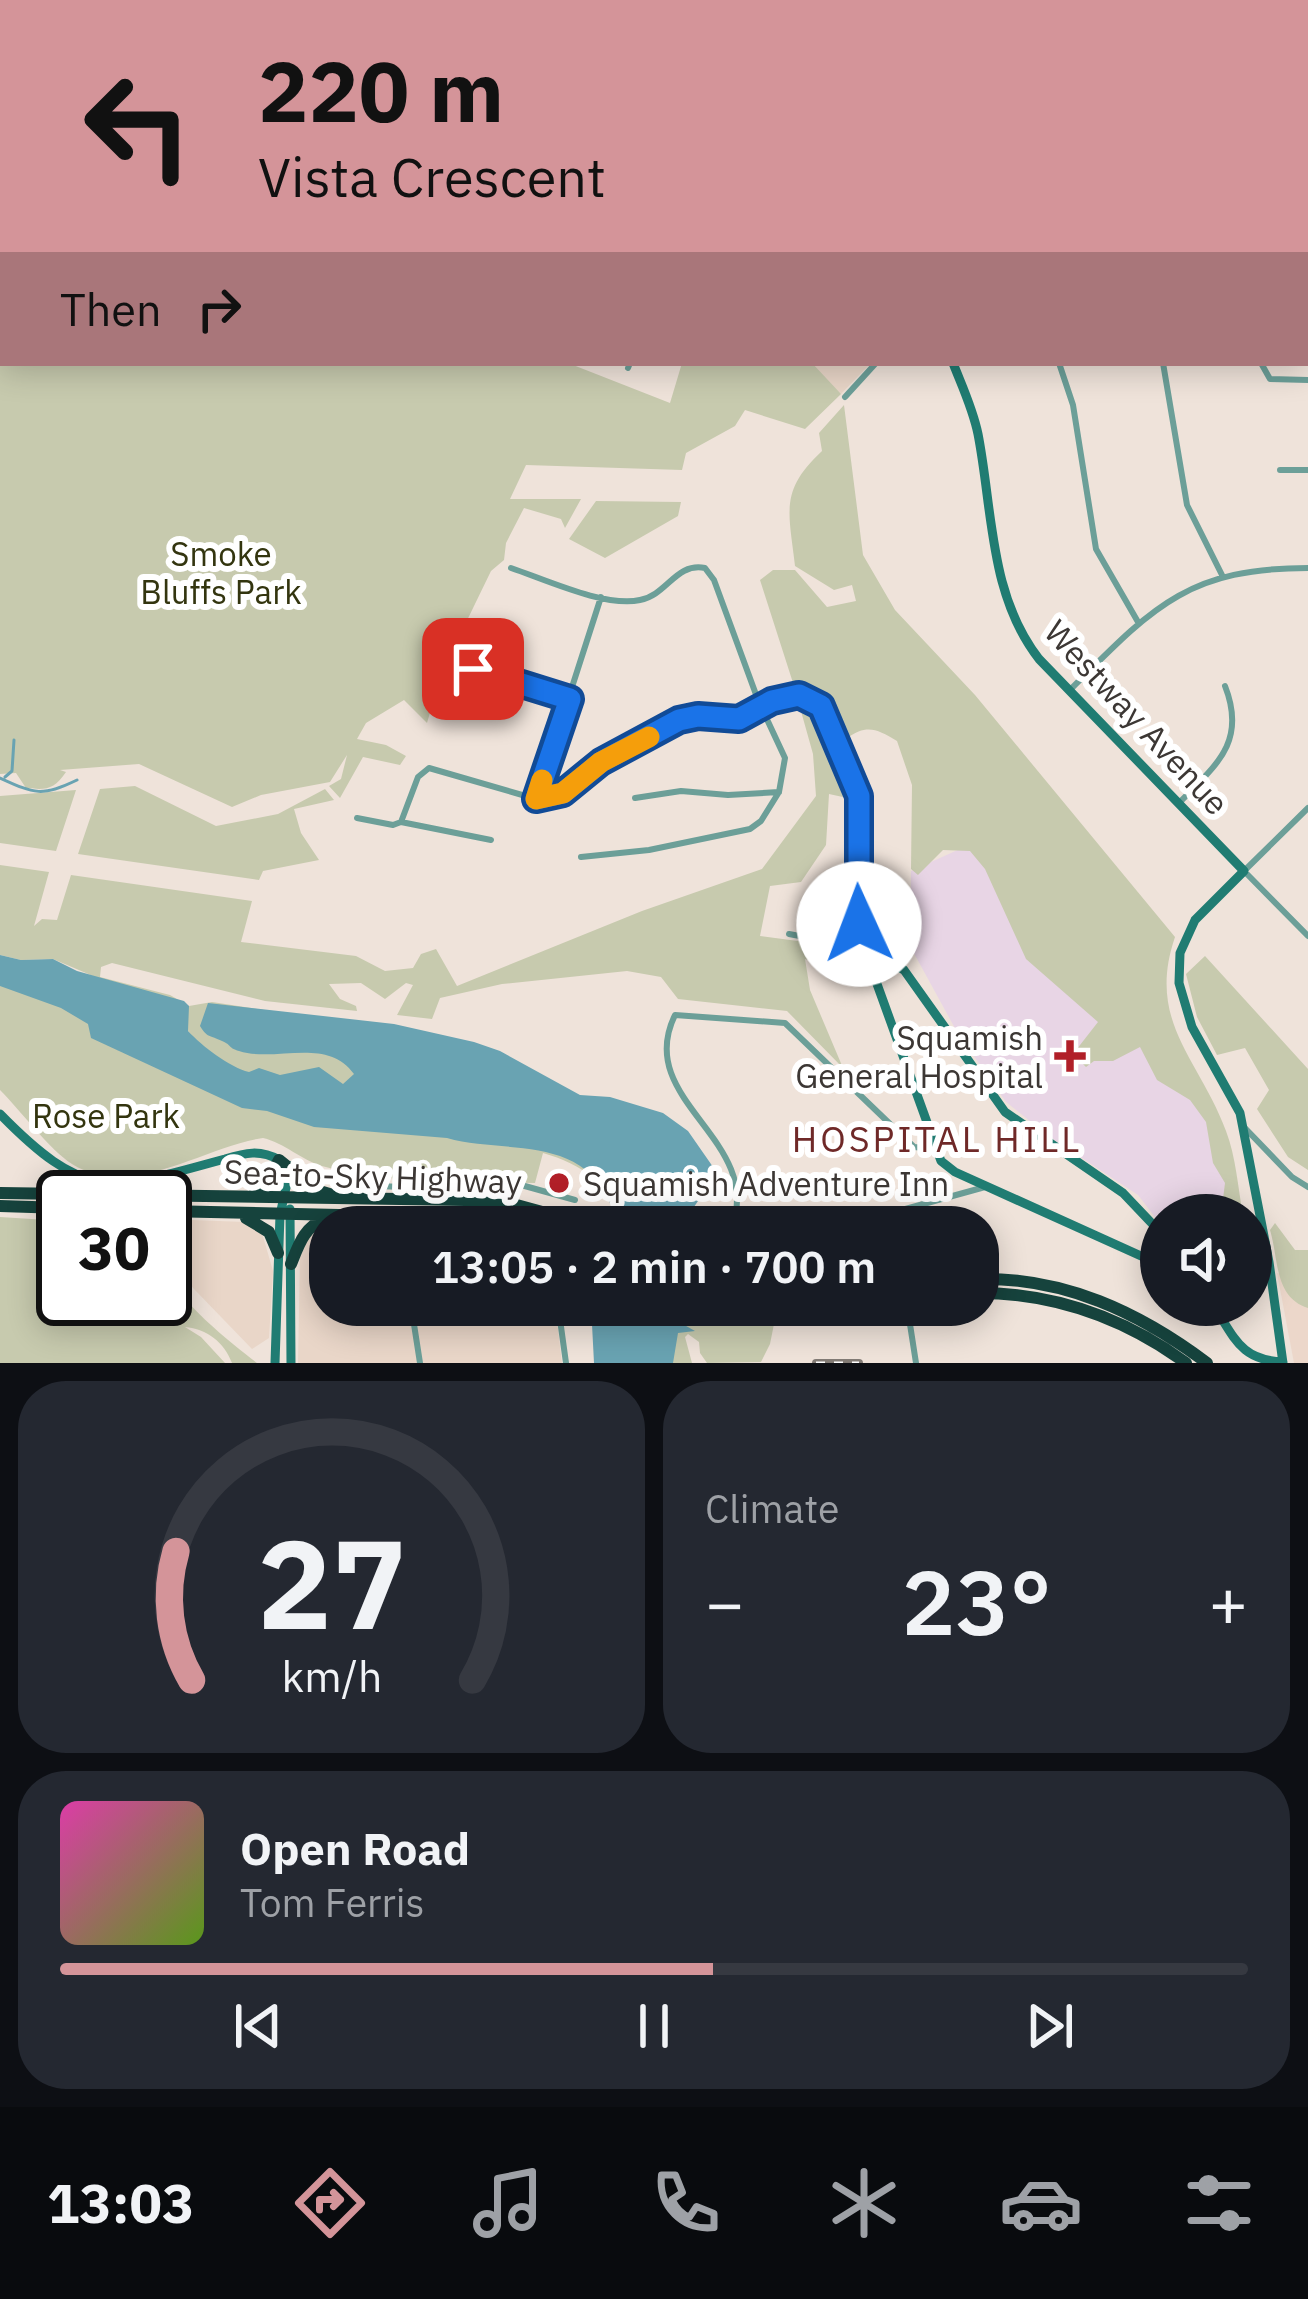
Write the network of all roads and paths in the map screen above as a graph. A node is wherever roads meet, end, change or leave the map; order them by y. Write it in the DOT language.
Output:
graph roads {
  1 [pos="874,366"];
  2 [pos="954,366"];
  3 [pos="1060,366"];
  4 [pos="1164,366"];
  5 [pos="1263,366"];
  6 [pos="1308,380"];
  7 [pos="844,398"];
  8 [pos="1280,470"];
  9 [pos="1308,470"];
  10 [pos="511,568"];
  11 [pos="1308,568"];
  12 [pos="1222,575"];
  13 [pos="601,597"];
  14 [pos="1138,622"];
  15 [pos="466,669"];
  16 [pos="1225,686"];
  17 [pos="1070,691"];
  18 [pos="570,699"];
  19 [pos="761,708"];
  20 [pos="779,792"];
  21 [pos="635,798"];
  22 [pos="536,799"];
  23 [pos="1180,802"];
  24 [pos="1308,808"];
  25 [pos="357,818"];
  26 [pos="400,822"];
  27 [pos="491,840"];
  28 [pos="581,856"];
  29 [pos="1244,871"];
  30 [pos="789,934"];
  31 [pos="1308,936"];
  32 [pos="864,948"];
  33 [pos="0,1114"];
  34 [pos="1244,1126"];
  35 [pos="934,1149"];
  36 [pos="279,1160"];
  37 [pos="989,1186"];
  38 [pos="1308,1187"];
  39 [pos="0,1193"];
  40 [pos="250,1198"];
  41 [pos="286,1198"];
  42 [pos="351,1200"];
  43 [pos="575,1200"];
  44 [pos="0,1206"];
  45 [pos="520,1206"];
  46 [pos="737,1206"];
  47 [pos="916,1206"];
  48 [pos="36,1207"];
  49 [pos="1140,1211"];
  50 [pos="192,1212"];
  51 [pos="227,1213"];
  52 [pos="286,1215"];
  53 [pos="309,1216"];
  54 [pos="309,1229"];
  55 [pos="1140,1252"];
  56 [pos="278,1253"];
  57 [pos="291,1264"];
  58 [pos="999,1286"];
  59 [pos="999,1290"];
  60 [pos="414,1326"];
  61 [pos="561,1326"];
  62 [pos="911,1326"];
  63 [pos="1227,1326"];
  64 [pos="1283,1362"];
  65 [pos="275,1363"];
  66 [pos="291,1363"];
  67 [pos="420,1363"];
  68 [pos="566,1363"];
  69 [pos="916,1363"];
  70 [pos="1186,1363"];
  71 [pos="1207,1363"];
  1 -- 7 [label="street"];
  2 -- 17 [label="street, Westway Avenue"];
  3 -- 14 [label="street"];
  4 -- 12 [label="street"];
  5 -- 6 [label="street"];
  8 -- 9 [label="street"];
  10 -- 13 [label="street"];
  11 -- 12 [label="street"];
  12 -- 14 [label="street"];
  13 -- 18 [label="street"];
  13 -- 19 [label="street"];
  14 -- 17 [label="street"];
  15 -- 18 [label="street"];
  16 -- 23 [label="street"];
  17 -- 23 [label="street, Westway Avenue"];
  18 -- 22 [label="street"];
  19 -- 20 [label="street"];
  19 -- 22 [label="street"];
  19 -- 32 [label="street"];
  20 -- 21 [label="street"];
  20 -- 28 [label="street"];
  22 -- 26 [label="street"];
  23 -- 29 [label="street, Westway Avenue"];
  24 -- 29 [label="street"];
  25 -- 26 [label="street"];
  26 -- 27 [label="street"];
  29 -- 31 [label="street, Westway Avenue"];
  29 -- 34 [label="street"];
  30 -- 32 [label="street"];
  32 -- 35 [label="street"];
  32 -- 49 [label="street"];
  33 -- 36 [label="street"];
  34 -- 38 [label="street"];
  34 -- 64 [label="street"];
  35 -- 37 [label="street"];
  35 -- 46 [label="street"];
  36 -- 40 [label="highway"];
  36 -- 41 [label="street"];
  36 -- 42 [label="highway"];
  36 -- 43 [label="street"];
  37 -- 47 [label="street"];
  37 -- 55 [label="street"];
  39 -- 40 [label="highway, Sea-to-Sky Highway"];
  40 -- 41 [label="highway, Sea-to-Sky Highway"];
  41 -- 42 [label="highway, Sea-to-Sky Highway"];
  41 -- 52 [label="street"];
  42 -- 45 [label="highway, Sea-to-Sky Highway"];
  44 -- 48 [label="highway"];
  50 -- 51 [label="highway, Sea-to-Sky Highway"];
  51 -- 52 [label="highway, Sea-to-Sky Highway"];
  51 -- 56 [label="highway"];
  52 -- 53 [label="highway, Sea-to-Sky Highway"];
  52 -- 56 [label="street"];
  52 -- 57 [label="street"];
  54 -- 57 [label="highway"];
  56 -- 65 [label="street"];
  57 -- 66 [label="street"];
  58 -- 71 [label="highway"];
  59 -- 70 [label="highway"];
  60 -- 67 [label="street"];
  61 -- 68 [label="street"];
  62 -- 69 [label="street"];
  63 -- 64 [label="street"];
}
